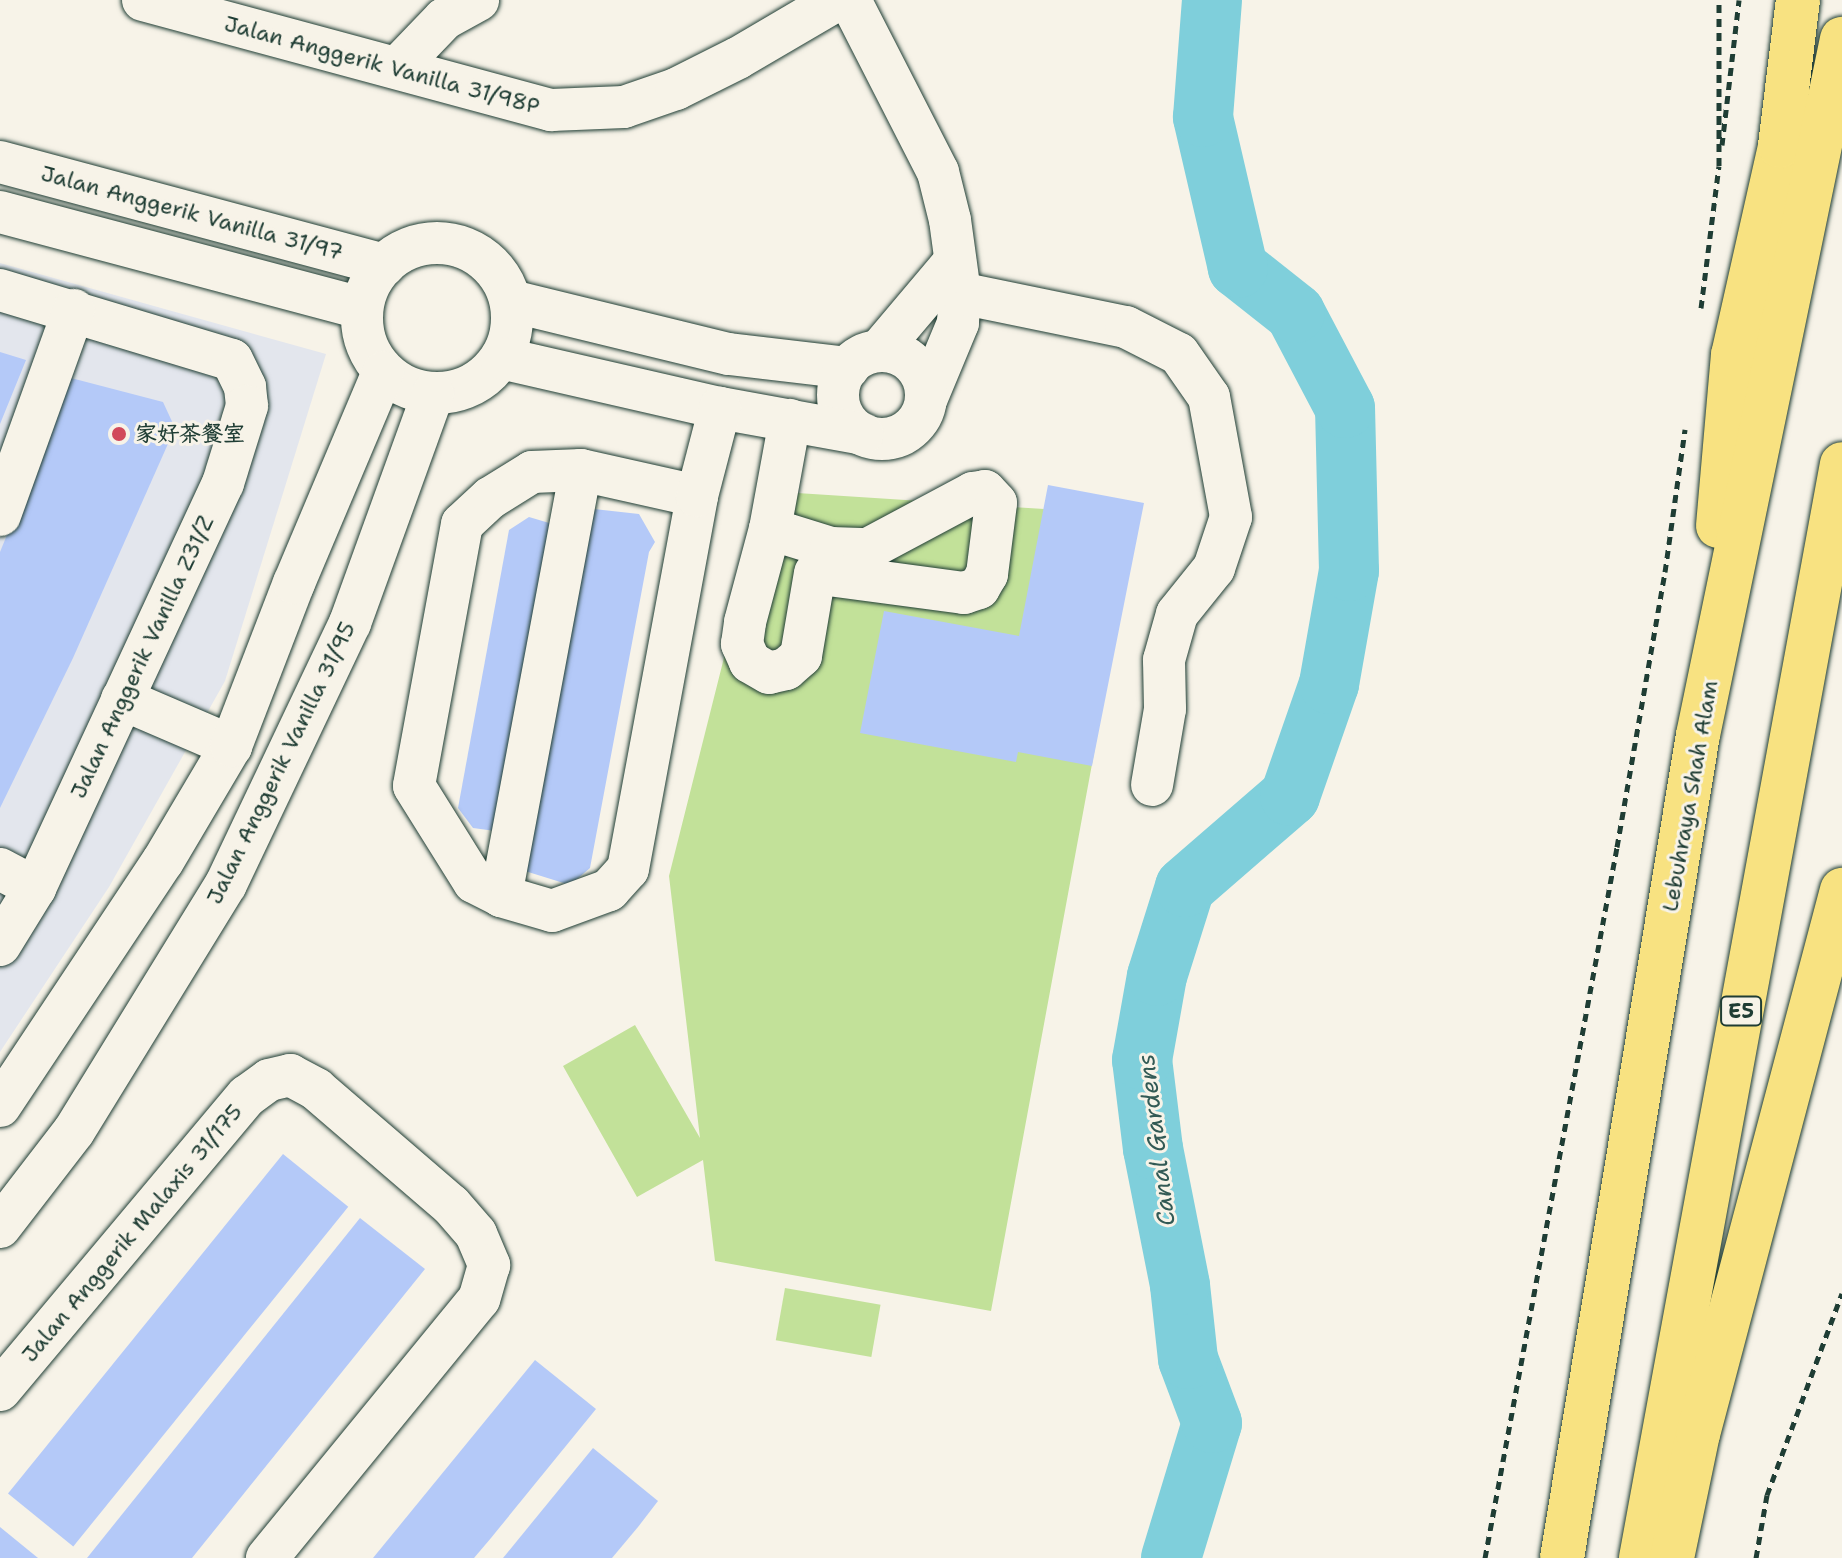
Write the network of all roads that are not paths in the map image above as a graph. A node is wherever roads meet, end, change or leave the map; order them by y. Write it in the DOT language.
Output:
graph roads {
  1 [pos="143,0"];
  2 [pos="478,0"];
  3 [pos="837,0"];
  4 [pos="850,0"];
  5 [pos="1798,0"];
  6 [pos="1842,39"];
  7 [pos="397,68"];
  8 [pos="0,162"];
  9 [pos="0,212"];
  10 [pos="384,265"];
  11 [pos="958,277"];
  12 [pos="0,290"];
  13 [pos="511,301"];
  14 [pos="361,308"];
  15 [pos="74,310"];
  16 [pos="501,358"];
  17 [pos="864,360"];
  18 [pos="383,372"];
  19 [pos="433,394"];
  20 [pos="926,400"];
  21 [pos="720,408"];
  22 [pos="790,420"];
  23 [pos="863,434"];
  24 [pos="1842,464"];
  25 [pos="581,470"];
  26 [pos="697,496"];
  27 [pos="0,515"];
  28 [pos="770,529"];
  29 [pos="122,699"];
  30 [pos="1698,735"];
  31 [pos="231,746"];
  32 [pos="1152,785"];
  33 [pos="17,878"];
  34 [pos="1842,890"];
  35 [pos="501,896"];
  36 [pos="0,945"];
  37 [pos="0,1106"];
  38 [pos="0,1227"];
  39 [pos="0,1390"];
  40 [pos="267,1558"];
  41 [pos="1562,1558"];
  42 [pos="1641,1558"];
  43 [pos="1672,1558"];
  1 -- 7 [label="street, Jalan Anggerik Vanilla 31/98P"];
  2 -- 7 [label="street"];
  3 -- 7 [label="street, Jalan Anggerik Vanilla 31/98P"];
  4 -- 11 [label="street"];
  5 -- 30 [label="highway"];
  6 -- 30 [label="highway, Lebuhraya Shah Alam"];
  8 -- 10 [label="street, Jalan Anggerik Vanilla 31/97"];
  9 -- 14 [label="street"];
  10 -- 13 [label="street"];
  10 -- 14 [label="street"];
  11 -- 17 [label="street"];
  11 -- 20 [label="street"];
  11 -- 32 [label="street"];
  12 -- 15 [label="street"];
  13 -- 16 [label="street"];
  13 -- 17 [label="street"];
  14 -- 18 [label="street"];
  15 -- 27 [label="street"];
  15 -- 29 [label="street, Jalan Anggerik Vanilla Z31/Z"];
  16 -- 19 [label="street"];
  16 -- 21 [label="street"];
  17 -- 20 [label="street"];
  17 -- 23 [label="street"];
  18 -- 19 [label="street"];
  18 -- 31 [label="street"];
  19 -- 38 [label="street, Jalan Anggerik Vanilla 31/95"];
  20 -- 23 [label="street"];
  21 -- 22 [label="street"];
  21 -- 26 [label="street"];
  22 -- 23 [label="street"];
  22 -- 28 [label="street"];
  24 -- 42 [label="highway, E5"];
  25 -- 26 [label="street"];
  25 -- 35 [label="street"];
  25 -- 35 [label="street"];
  26 -- 35 [label="street"];
  28 -- 28 [label="street"];
  29 -- 31 [label="street"];
  29 -- 33 [label="street, Jalan Anggerik Vanilla Z31/Z"];
  30 -- 41 [label="highway, Lebuhraya Shah Alam"];
  31 -- 37 [label="street"];
  33 -- 36 [label="street, Jalan Anggerik Vanilla Z31/Z"];
  34 -- 43 [label="highway"];
  39 -- 40 [label="street, Jalan Anggerik Malaxis 31/175"];
}
